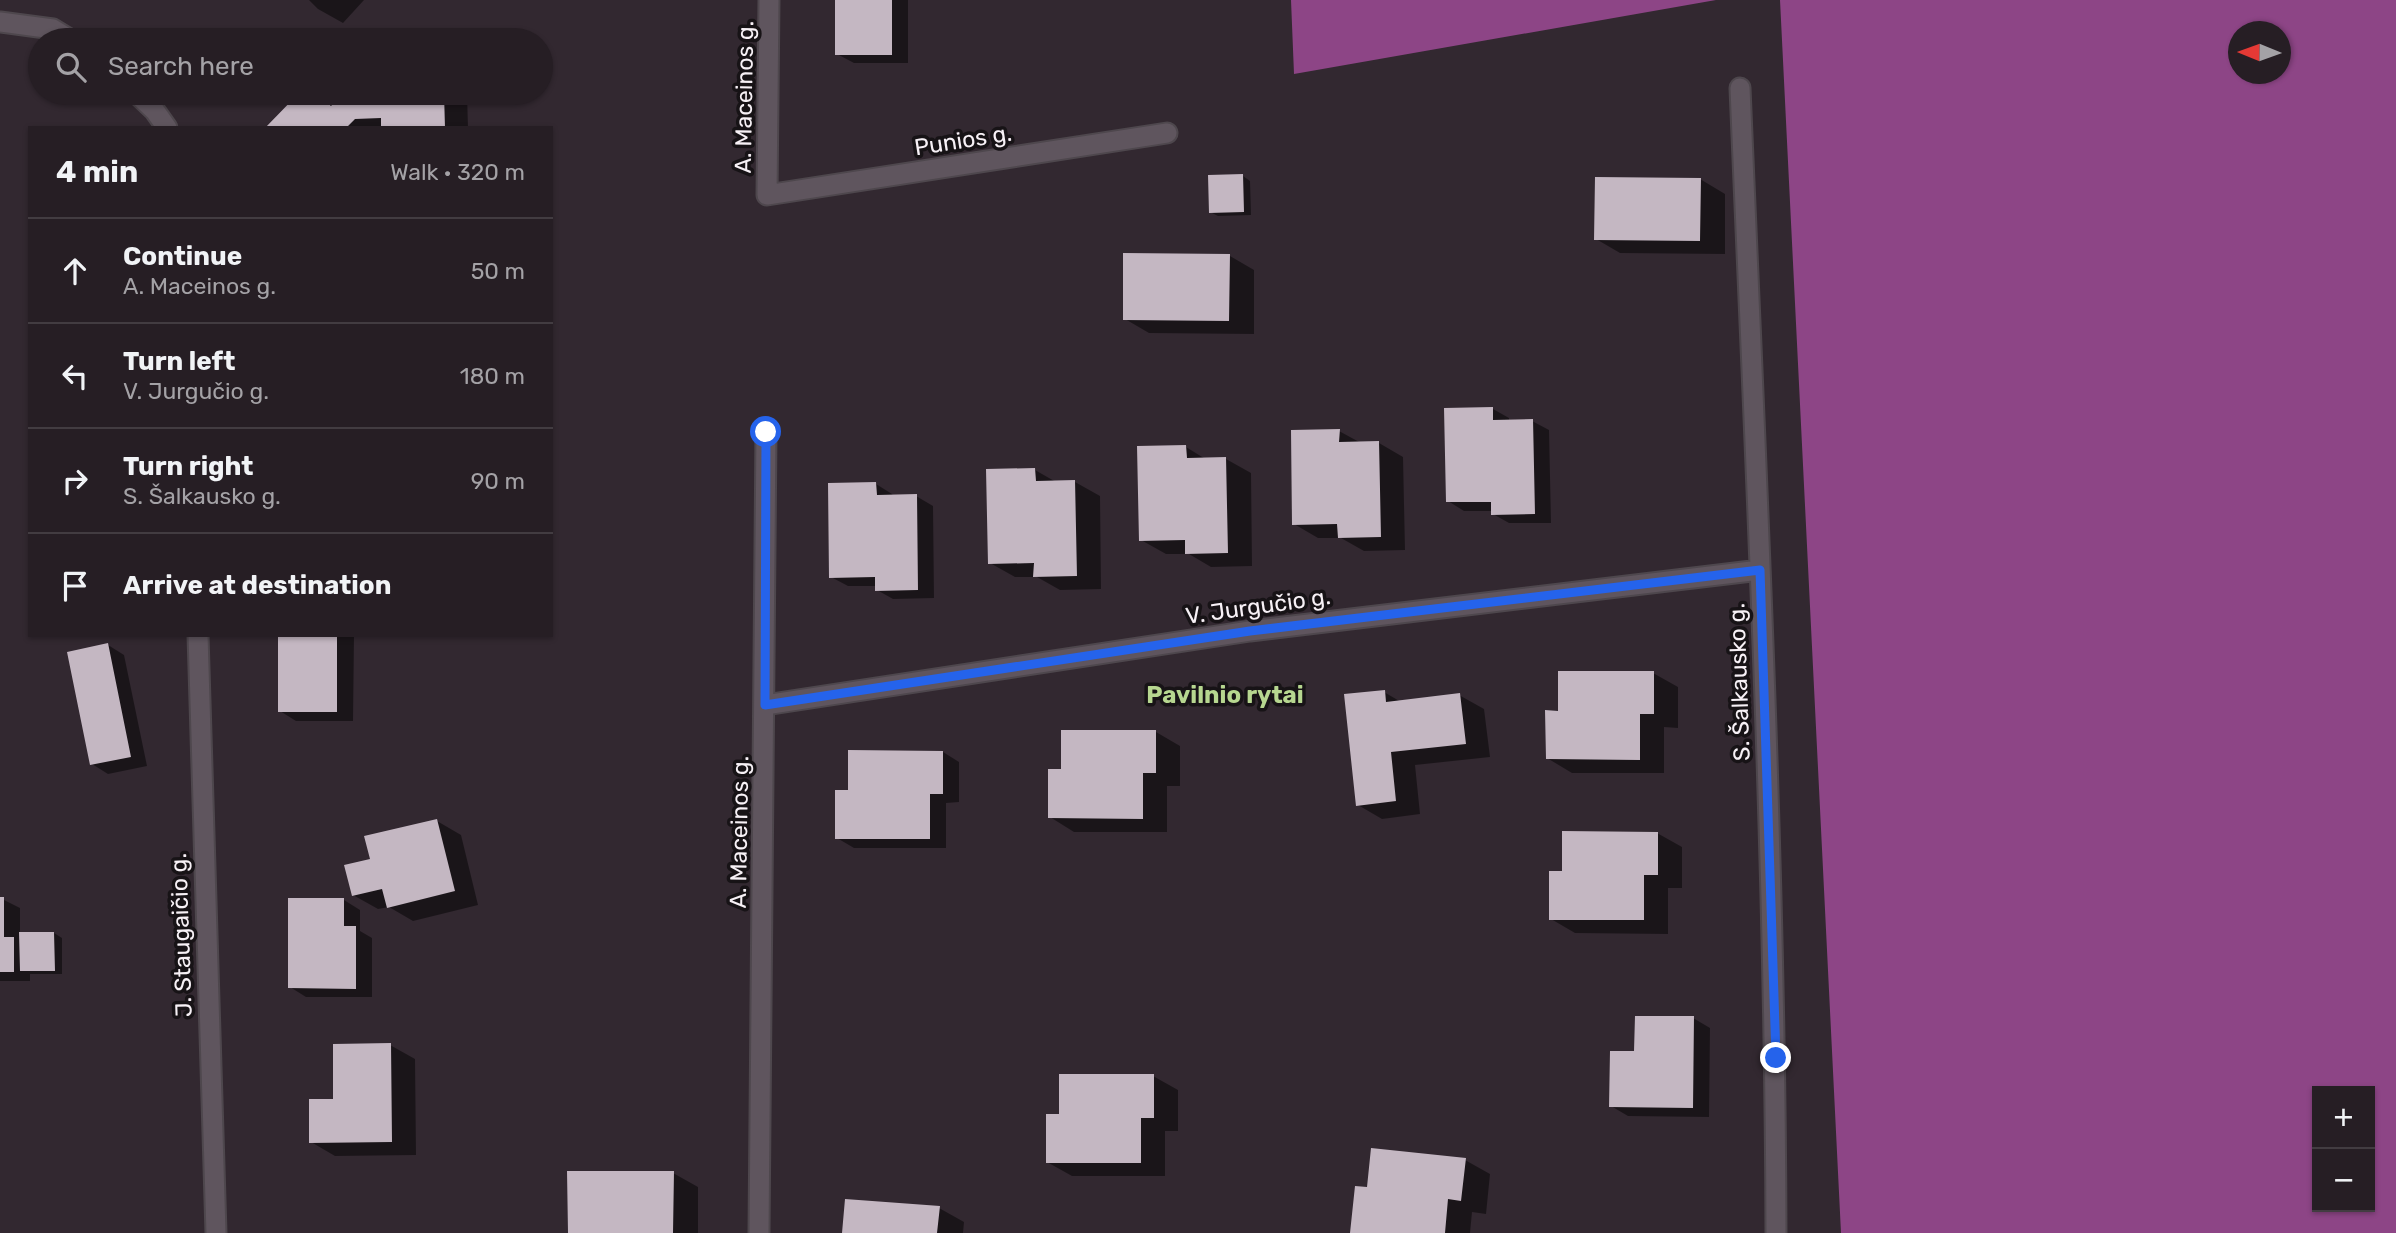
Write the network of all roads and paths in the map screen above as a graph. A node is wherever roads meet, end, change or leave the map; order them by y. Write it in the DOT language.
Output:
graph roads {
  1 [pos="769,0"];
  2 [pos="0,22"];
  3 [pos="45,28"];
  4 [pos="1740,88"];
  5 [pos="149,105"];
  6 [pos="166,126"];
  7 [pos="1167,133"];
  8 [pos="767,195"];
  9 [pos="766,432"];
  10 [pos="1760,570"];
  11 [pos="198,637"];
  12 [pos="765,705"];
  13 [pos="216,1233"];
  14 [pos="759,1233"];
  15 [pos="1776,1233"];
  1 -- 8 [label="street, A. Maceinos g."];
  2 -- 3 [label="street"];
  4 -- 10 [label="street, S. Šalkausko g."];
  5 -- 6 [label="street"];
  7 -- 8 [label="street, Punios g."];
  9 -- 12 [label="street, A. Maceinos g."];
  10 -- 12 [label="street, V. Jurgučio g."];
  10 -- 15 [label="street, S. Šalkausko g."];
  11 -- 13 [label="street, J. Staugaičio g."];
  12 -- 14 [label="street, A. Maceinos g."];
}
